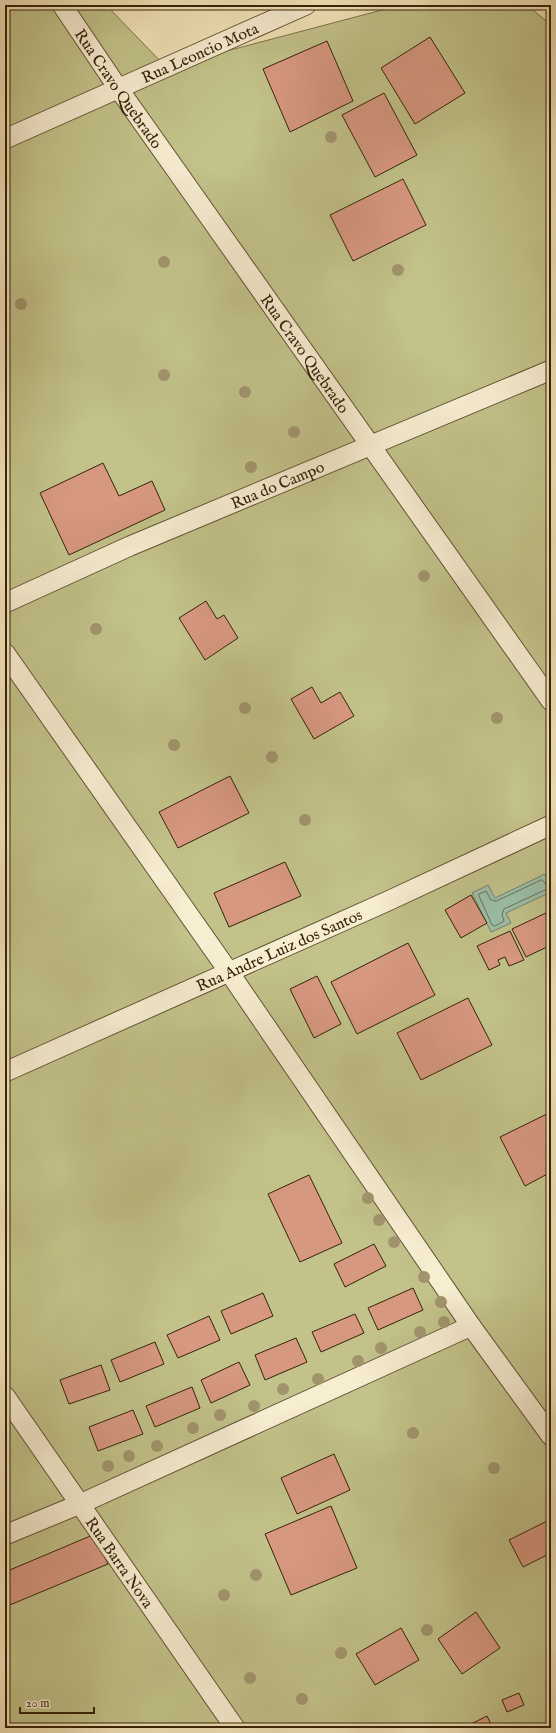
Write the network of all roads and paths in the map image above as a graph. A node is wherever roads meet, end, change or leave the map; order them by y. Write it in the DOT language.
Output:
graph roads {
  1 [pos="62,5"];
  2 [pos="306,5"];
  3 [pos="118,88"];
  4 [pos="5,139"];
  5 [pos="551,370"];
  6 [pos="370,446"];
  7 [pos="5,603"];
  8 [pos="5,653"];
  9 [pos="551,701"];
  10 [pos="551,825"];
  11 [pos="229,972"];
  12 [pos="5,1072"];
  13 [pos="471,1326"];
  14 [pos="5,1396"];
  15 [pos="551,1436"];
  16 [pos="80,1504"];
  17 [pos="5,1535"];
  18 [pos="235,1728"];
  1 -- 3 [label="street, Rua Cravo Quebrado"];
  2 -- 3 [label="street, Rua Leoncio Mota"];
  3 -- 4 [label="street, Rua Leoncio Mota"];
  3 -- 6 [label="street, Rua Cravo Quebrado"];
  5 -- 6 [label="street, Rua do Campo"];
  6 -- 7 [label="street, Rua do Campo"];
  6 -- 9 [label="street, Rua Cravo Quebrado"];
  8 -- 11 [label="street"];
  10 -- 11 [label="street, Rua Andre Luiz dos Santos"];
  11 -- 12 [label="street, Rua Andre Luiz dos Santos"];
  11 -- 13 [label="street"];
  13 -- 15 [label="street"];
  13 -- 16 [label="street"];
  14 -- 16 [label="street, Rua Barra Nova"];
  16 -- 17 [label="street"];
  16 -- 18 [label="street, Rua Barra Nova"];
}
